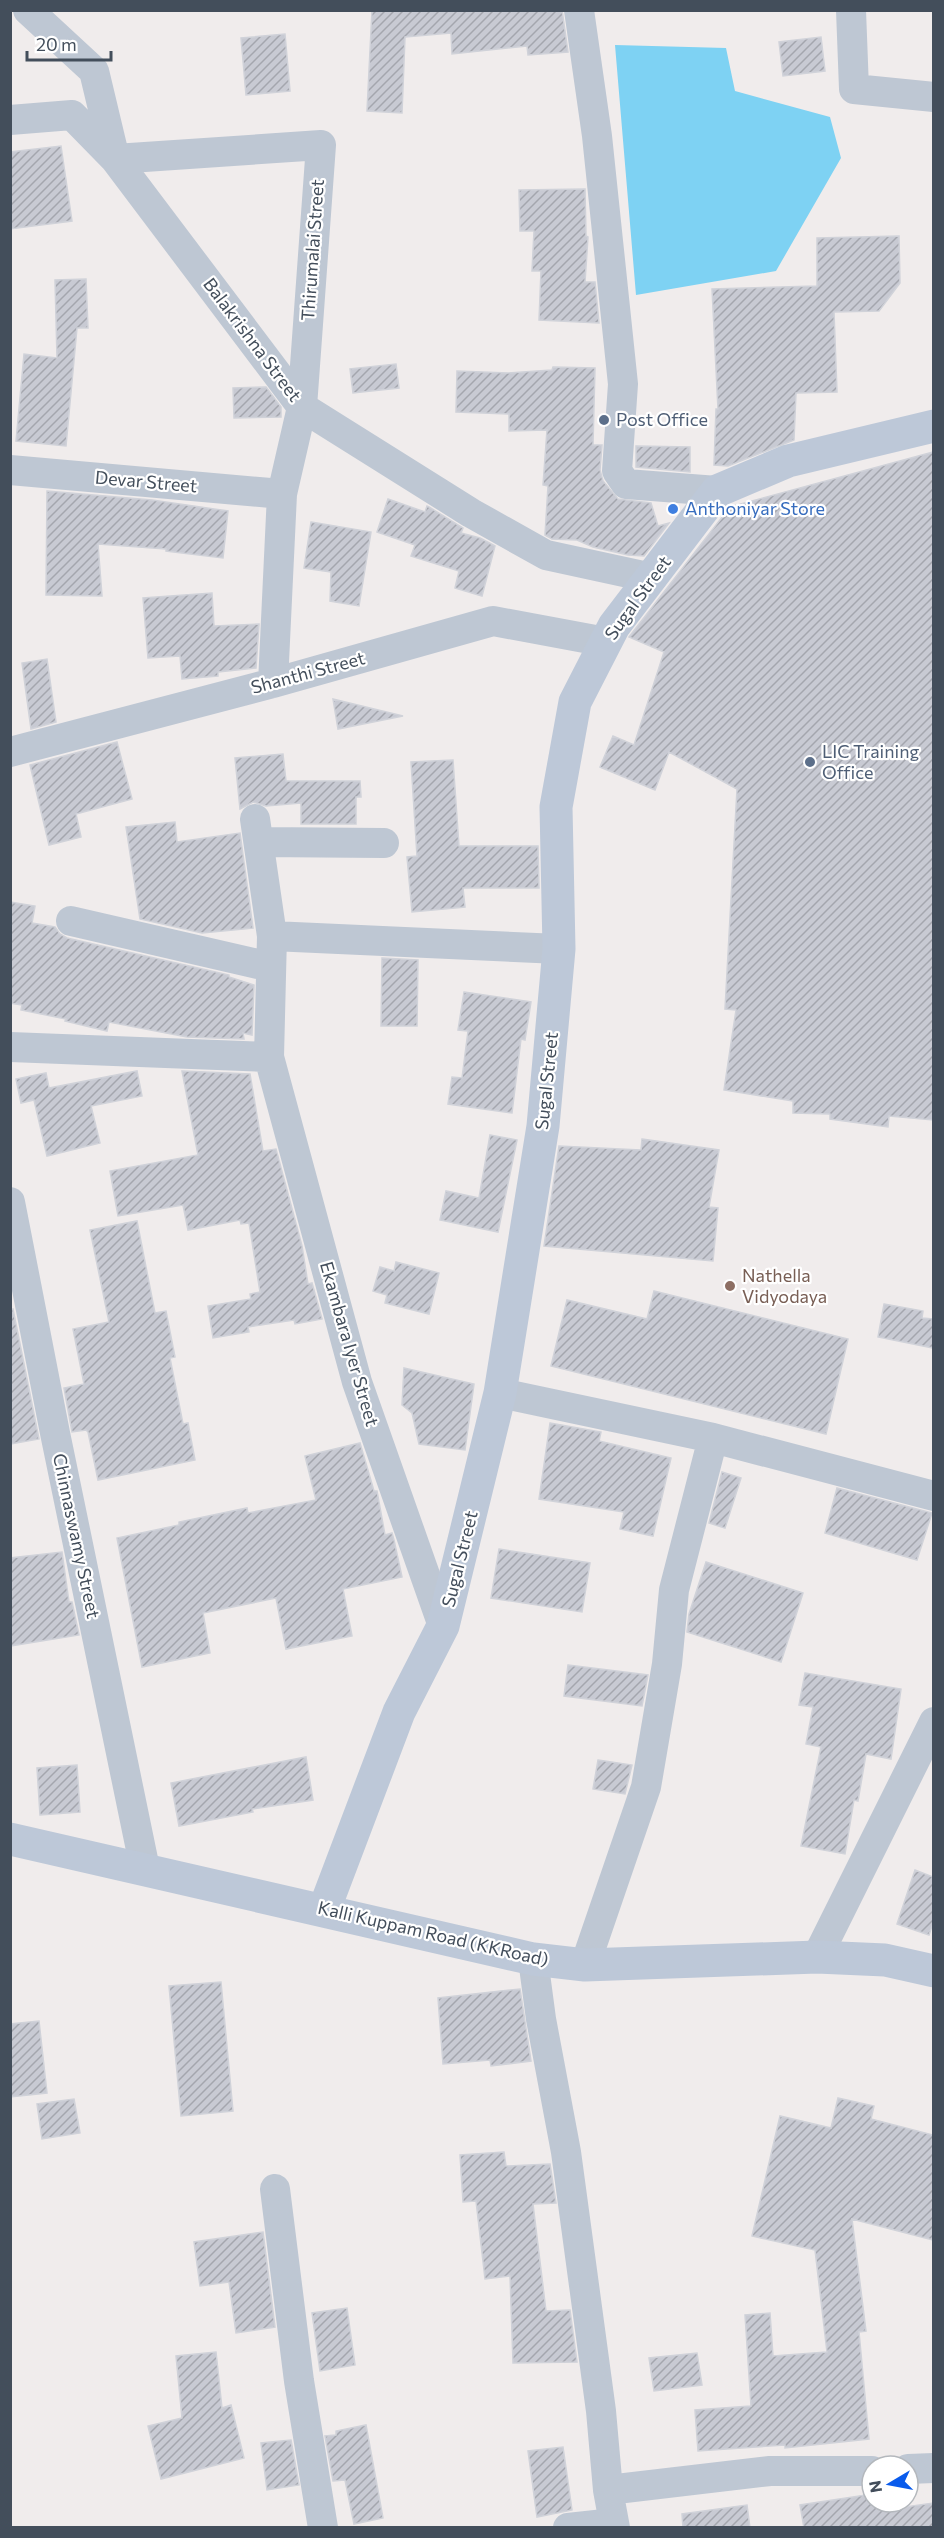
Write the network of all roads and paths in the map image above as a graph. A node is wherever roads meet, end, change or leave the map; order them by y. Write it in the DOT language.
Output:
graph roads {
  1 [pos="28,10"];
  2 [pos="579,10"];
  3 [pos="851,10"];
  4 [pos="933,97"];
  5 [pos="10,120"];
  6 [pos="115,159"];
  7 [pos="302,407"];
  8 [pos="933,426"];
  9 [pos="10,470"];
  10 [pos="717,491"];
  11 [pos="282,494"];
  12 [pos="652,578"];
  13 [pos="606,642"];
  14 [pos="273,683"];
  15 [pos="10,752"];
  16 [pos="384,843"];
  17 [pos="71,921"];
  18 [pos="272,936"];
  19 [pos="559,949"];
  20 [pos="272,967"];
  21 [pos="10,1047"];
  22 [pos="269,1057"];
  23 [pos="10,1202"];
  24 [pos="500,1393"];
  25 [pos="713,1438"];
  26 [pos="933,1496"];
  27 [pos="443,1626"];
  28 [pos="933,1722"];
  29 [pos="10,1839"];
  30 [pos="145,1869"];
  31 [pos="324,1910"];
  32 [pos="817,1957"];
  33 [pos="533,1959"];
  34 [pos="585,1965"];
  35 [pos="933,1971"];
  36 [pos="275,2188"];
  37 [pos="860,2471"];
  38 [pos="608,2490"];
  39 [pos="615,2525"];
  40 [pos="323,2528"];
  41 [pos="568,2528"];
  1 -- 6 [label="street, Balakrishna Street"];
  2 -- 10 [label="street"];
  3 -- 4 [label="street"];
  5 -- 6 [label="street"];
  6 -- 7 [label="street, Balakrishna Street"];
  6 -- 7 [label="street, Thirumalai Street"];
  7 -- 11 [label="street, Thirumalai Street"];
  7 -- 12 [label="street, Balakrishna Street"];
  8 -- 10 [label="street"];
  9 -- 11 [label="street, Devar Street"];
  10 -- 12 [label="street, Sugal Street"];
  11 -- 14 [label="street, Thirumalai Street"];
  12 -- 13 [label="street, Sugal Street"];
  13 -- 14 [label="street, Shanthi Street"];
  13 -- 19 [label="street, Sugal Street"];
  14 -- 15 [label="street, Shanthi Street"];
  16 -- 18 [label="street, Ekambara Iyer Street"];
  17 -- 20 [label="street"];
  18 -- 19 [label="street"];
  18 -- 20 [label="street, Ekambara Iyer Street"];
  19 -- 24 [label="street, Sugal Street"];
  20 -- 22 [label="street, Ekambara Iyer Street"];
  21 -- 22 [label="street"];
  22 -- 27 [label="street, Ekambara Iyer Street"];
  23 -- 30 [label="street, Chinnaswamy Street"];
  24 -- 25 [label="street"];
  24 -- 27 [label="street, Sugal Street"];
  25 -- 26 [label="street"];
  25 -- 34 [label="street"];
  27 -- 31 [label="street, Sugal Street"];
  28 -- 32 [label="street"];
  29 -- 30 [label="street, Kalli Kuppam Road (KKRoad)"];
  30 -- 31 [label="street, Kalli Kuppam Road (KKRoad)"];
  31 -- 33 [label="street, Kalli Kuppam Road (KKRoad)"];
  32 -- 34 [label="street, Kalli Kuppam Road (KKRoad)"];
  32 -- 35 [label="street, Kalli Kuppam Road (KKRoad)"];
  33 -- 34 [label="street, Kalli Kuppam Road (KKRoad)"];
  33 -- 38 [label="street"];
  36 -- 40 [label="street"];
  37 -- 38 [label="street"];
  38 -- 39 [label="street"];
  39 -- 41 [label="street"];
}
